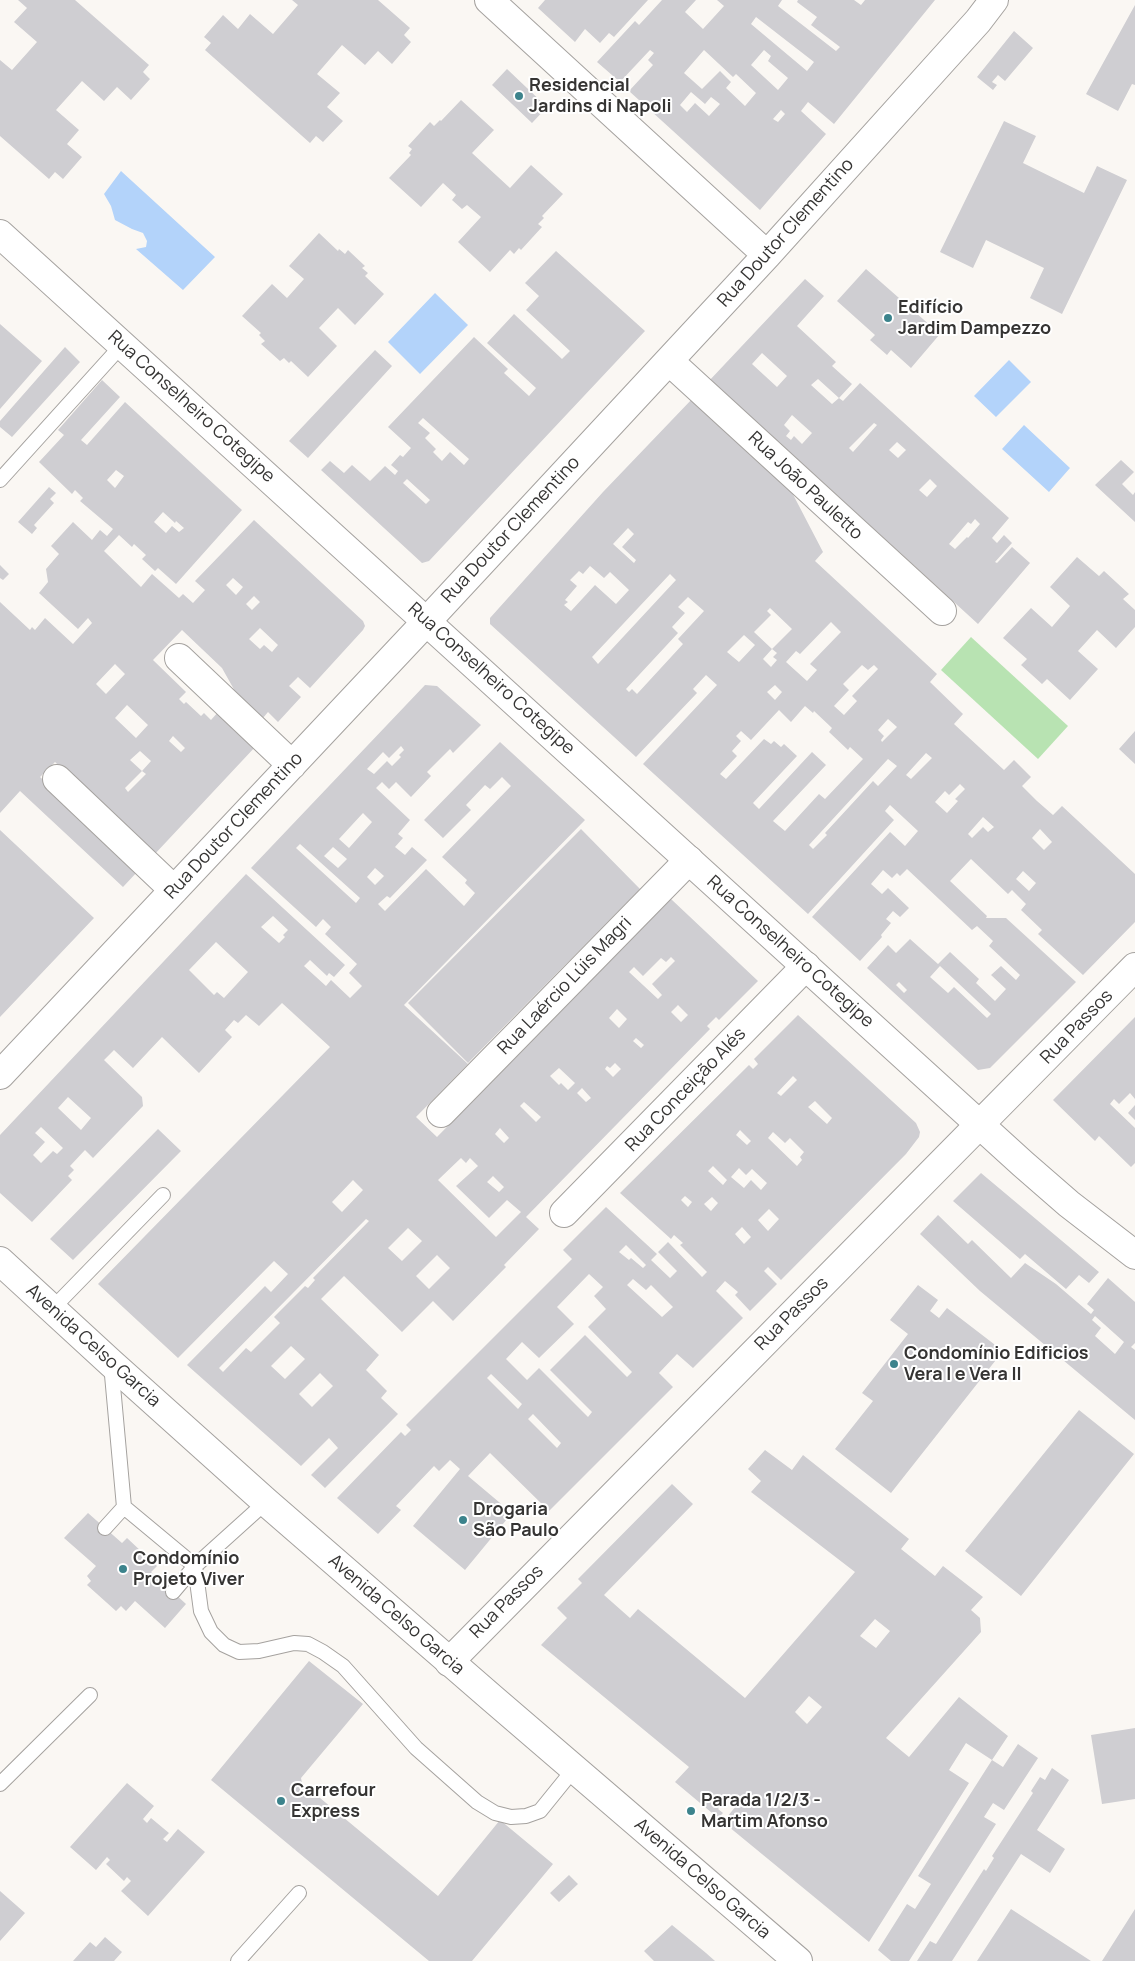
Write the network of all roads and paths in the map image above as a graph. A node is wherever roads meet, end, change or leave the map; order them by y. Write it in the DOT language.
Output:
graph roads {
  1 [pos="489,0"];
  2 [pos="994,0"];
  3 [pos="0,234"];
  4 [pos="767,255"];
  5 [pos="122,345"];
  6 [pos="669,361"];
  7 [pos="0,480"];
  8 [pos="942,611"];
  9 [pos="427,621"];
  10 [pos="179,658"];
  11 [pos="292,765"];
  12 [pos="57,779"];
  13 [pos="689,860"];
  14 [pos="174,890"];
  15 [pos="806,966"];
  16 [pos="1135,967"];
  17 [pos="0,1075"];
  18 [pos="441,1113"];
  19 [pos="981,1125"];
  20 [pos="163,1195"];
  21 [pos="564,1213"];
  22 [pos="1135,1255"];
  23 [pos="0,1261"];
  24 [pos="52,1310"];
  25 [pos="111,1363"];
  26 [pos="266,1502"];
  27 [pos="124,1507"];
  28 [pos="105,1528"];
  29 [pos="195,1566"];
  30 [pos="173,1592"];
  31 [pos="449,1662"];
  32 [pos="90,1696"];
  33 [pos="574,1769"];
  34 [pos="0,1784"];
  35 [pos="299,1893"];
  36 [pos="238,1961"];
  37 [pos="798,1961"];
  1 -- 4 [label="street"];
  2 -- 4 [label="street, Rua Doutor Clementino"];
  3 -- 5 [label="street, Rua Conselheiro Cotegipe"];
  4 -- 6 [label="street, Rua Doutor Clementino"];
  5 -- 7 [label="lane"];
  5 -- 9 [label="street, Rua Conselheiro Cotegipe"];
  6 -- 8 [label="street, Rua João Pauletto"];
  6 -- 9 [label="street, Rua Doutor Clementino"];
  9 -- 11 [label="street, Rua Doutor Clementino"];
  9 -- 13 [label="street, Rua Conselheiro Cotegipe"];
  10 -- 11 [label="street"];
  11 -- 14 [label="street, Rua Doutor Clementino"];
  12 -- 14 [label="street"];
  13 -- 15 [label="street, Rua Conselheiro Cotegipe"];
  13 -- 18 [label="street, Rua Laércio Lúis Magri"];
  14 -- 17 [label="street, Rua Doutor Clementino"];
  15 -- 19 [label="street, Rua Conselheiro Cotegipe"];
  15 -- 21 [label="street, Rua Conceição Alés"];
  16 -- 19 [label="street, Rua Passos"];
  19 -- 22 [label="street, Rua Conselheiro Cotegipe"];
  19 -- 31 [label="street, Rua Passos"];
  20 -- 24 [label="lane"];
  23 -- 24 [label="street, Avenida Celso Garcia"];
  24 -- 25 [label="street, Avenida Celso Garcia"];
  25 -- 26 [label="street, Avenida Celso Garcia"];
  25 -- 27 [label="lane"];
  26 -- 29 [label="lane"];
  26 -- 31 [label="street, Avenida Celso Garcia"];
  27 -- 28 [label="lane"];
  27 -- 29 [label="lane"];
  29 -- 30 [label="lane"];
  29 -- 33 [label="lane"];
  31 -- 33 [label="street, Avenida Celso Garcia"];
  32 -- 34 [label="lane"];
  33 -- 37 [label="street, Avenida Celso Garcia"];
  35 -- 36 [label="lane"];
}
